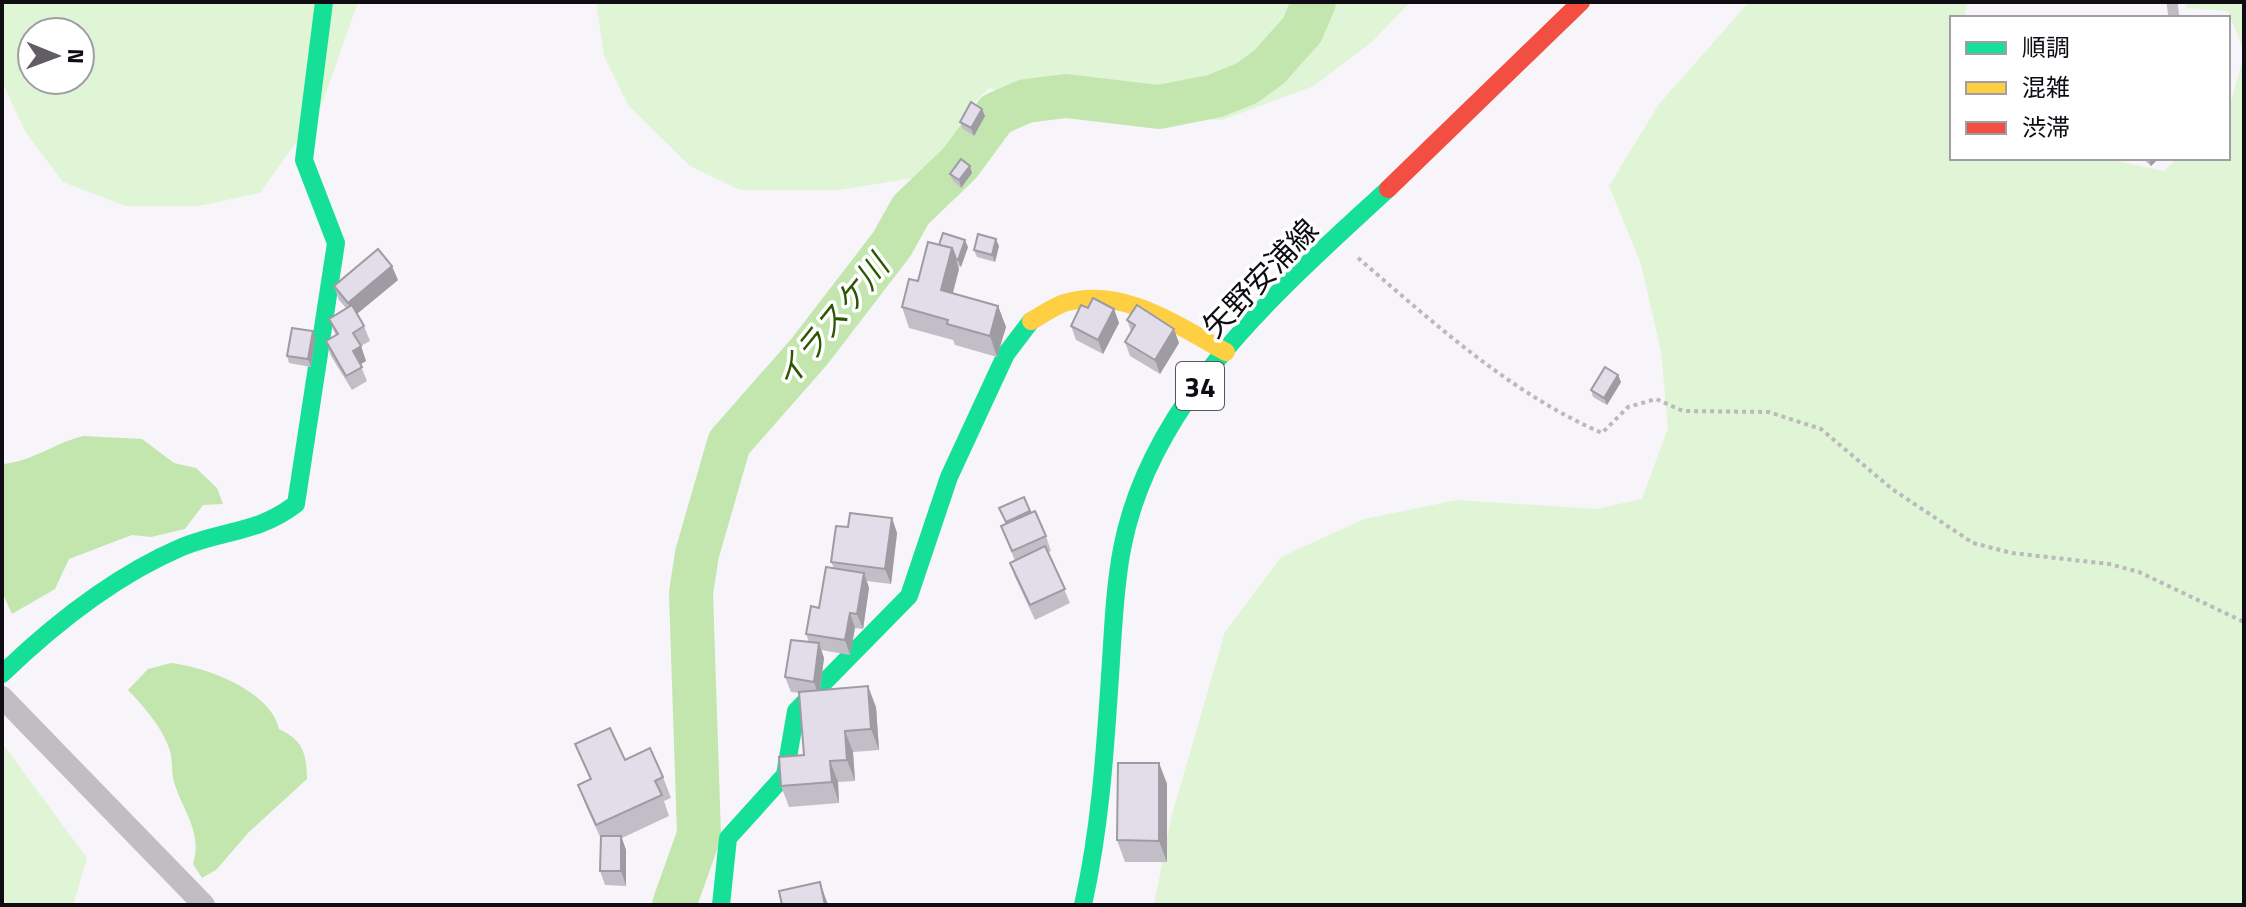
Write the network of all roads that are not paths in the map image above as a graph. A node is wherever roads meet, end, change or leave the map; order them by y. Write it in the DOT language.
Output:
graph roads {
  1 [pos="324,2"];
  2 [pos="1581,2"];
  3 [pos="1226,352"];
  4 [pos="2,674"];
  5 [pos="2,697"];
  6 [pos="204,905"];
  7 [pos="721,905"];
  8 [pos="1083,905"];
  1 -- 4 [label="street"];
  2 -- 3 [label="street, 矢野安浦線 / 34"];
  3 -- 7 [label="street"];
  3 -- 8 [label="street, 矢野安浦線 / 34"];
  5 -- 6 [label="street"];
}
